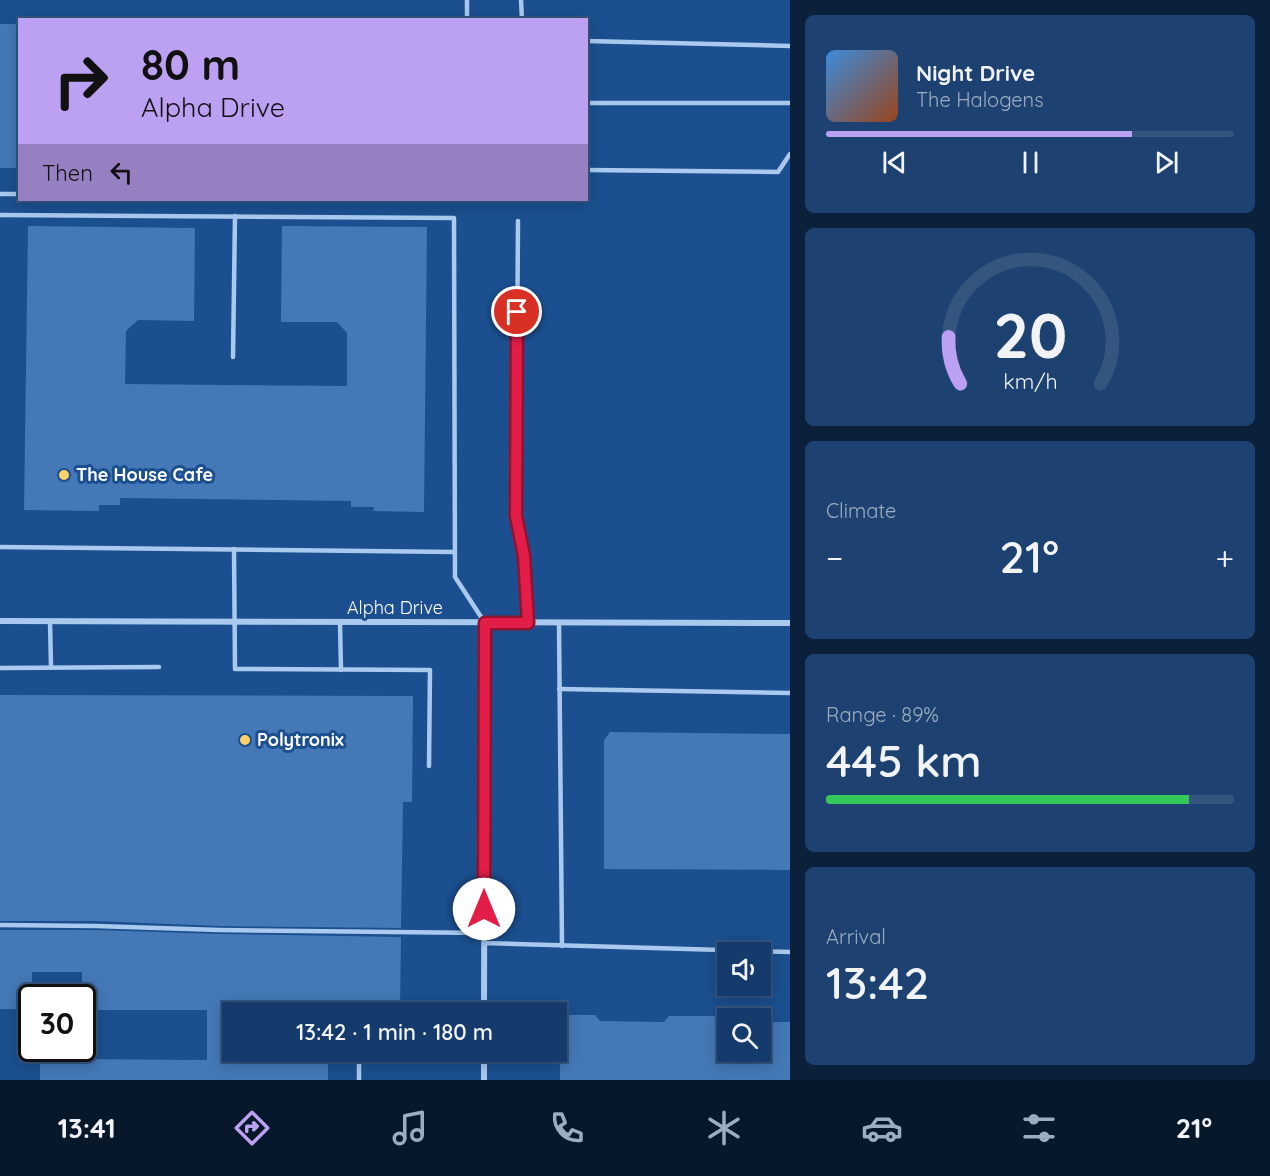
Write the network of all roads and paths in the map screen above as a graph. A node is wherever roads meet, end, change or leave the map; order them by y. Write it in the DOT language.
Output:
graph roads {
  1 [pos="467,0"];
  2 [pos="521,0"];
  3 [pos="467,18"];
  4 [pos="522,18"];
  5 [pos="588,41"];
  6 [pos="790,46"];
  7 [pos="588,103"];
  8 [pos="790,104"];
  9 [pos="790,154"];
  10 [pos="588,170"];
  11 [pos="0,194"];
  12 [pos="18,194"];
  13 [pos="0,215"];
  14 [pos="235,216"];
  15 [pos="518,220"];
  16 [pos="233,357"];
  17 [pos="0,547"];
  18 [pos="234,549"];
  19 [pos="455,552"];
  20 [pos="0,621"];
  21 [pos="50,621"];
  22 [pos="236,622"];
  23 [pos="340,622"];
  24 [pos="485,623"];
  25 [pos="528,623"];
  26 [pos="559,623"];
  27 [pos="790,623"];
  28 [pos="159,666"];
  29 [pos="51,667"];
  30 [pos="0,668"];
  31 [pos="341,670"];
  32 [pos="559,689"];
  33 [pos="790,693"];
  34 [pos="429,766"];
  35 [pos="0,925"];
  36 [pos="484,933"];
  37 [pos="484,944"];
  38 [pos="562,946"];
  39 [pos="790,952"];
  40 [pos="484,1002"];
  41 [pos="359,1062"];
  42 [pos="484,1062"];
  43 [pos="359,1080"];
  44 [pos="484,1080"];
  1 -- 3 [label="lane"];
  2 -- 4 [label="lane"];
  5 -- 6 [label="lane"];
  7 -- 8 [label="lane"];
  9 -- 10 [label="lane"];
  11 -- 12 [label="lane"];
  13 -- 14 [label="lane"];
  14 -- 16 [label="lane"];
  14 -- 19 [label="lane"];
  15 -- 25 [label="lane"];
  17 -- 18 [label="lane"];
  18 -- 19 [label="lane"];
  18 -- 22 [label="lane"];
  19 -- 24 [label="lane"];
  20 -- 21 [label="street, Alpha Drive"];
  21 -- 22 [label="street, Alpha Drive"];
  21 -- 29 [label="lane"];
  22 -- 23 [label="street, Alpha Drive"];
  22 -- 31 [label="lane"];
  23 -- 24 [label="street, Alpha Drive"];
  23 -- 31 [label="lane"];
  24 -- 25 [label="street, Alpha Drive"];
  24 -- 36 [label="street"];
  25 -- 26 [label="street, Alpha Drive"];
  26 -- 27 [label="street, Alpha Drive"];
  26 -- 32 [label="lane"];
  28 -- 29 [label="lane"];
  29 -- 30 [label="lane"];
  31 -- 34 [label="lane"];
  32 -- 33 [label="lane"];
  32 -- 38 [label="lane"];
  35 -- 36 [label="lane"];
  36 -- 37 [label="street"];
  37 -- 38 [label="lane"];
  37 -- 40 [label="street"];
  38 -- 39 [label="lane"];
  41 -- 43 [label="lane"];
  42 -- 44 [label="street"];
}
